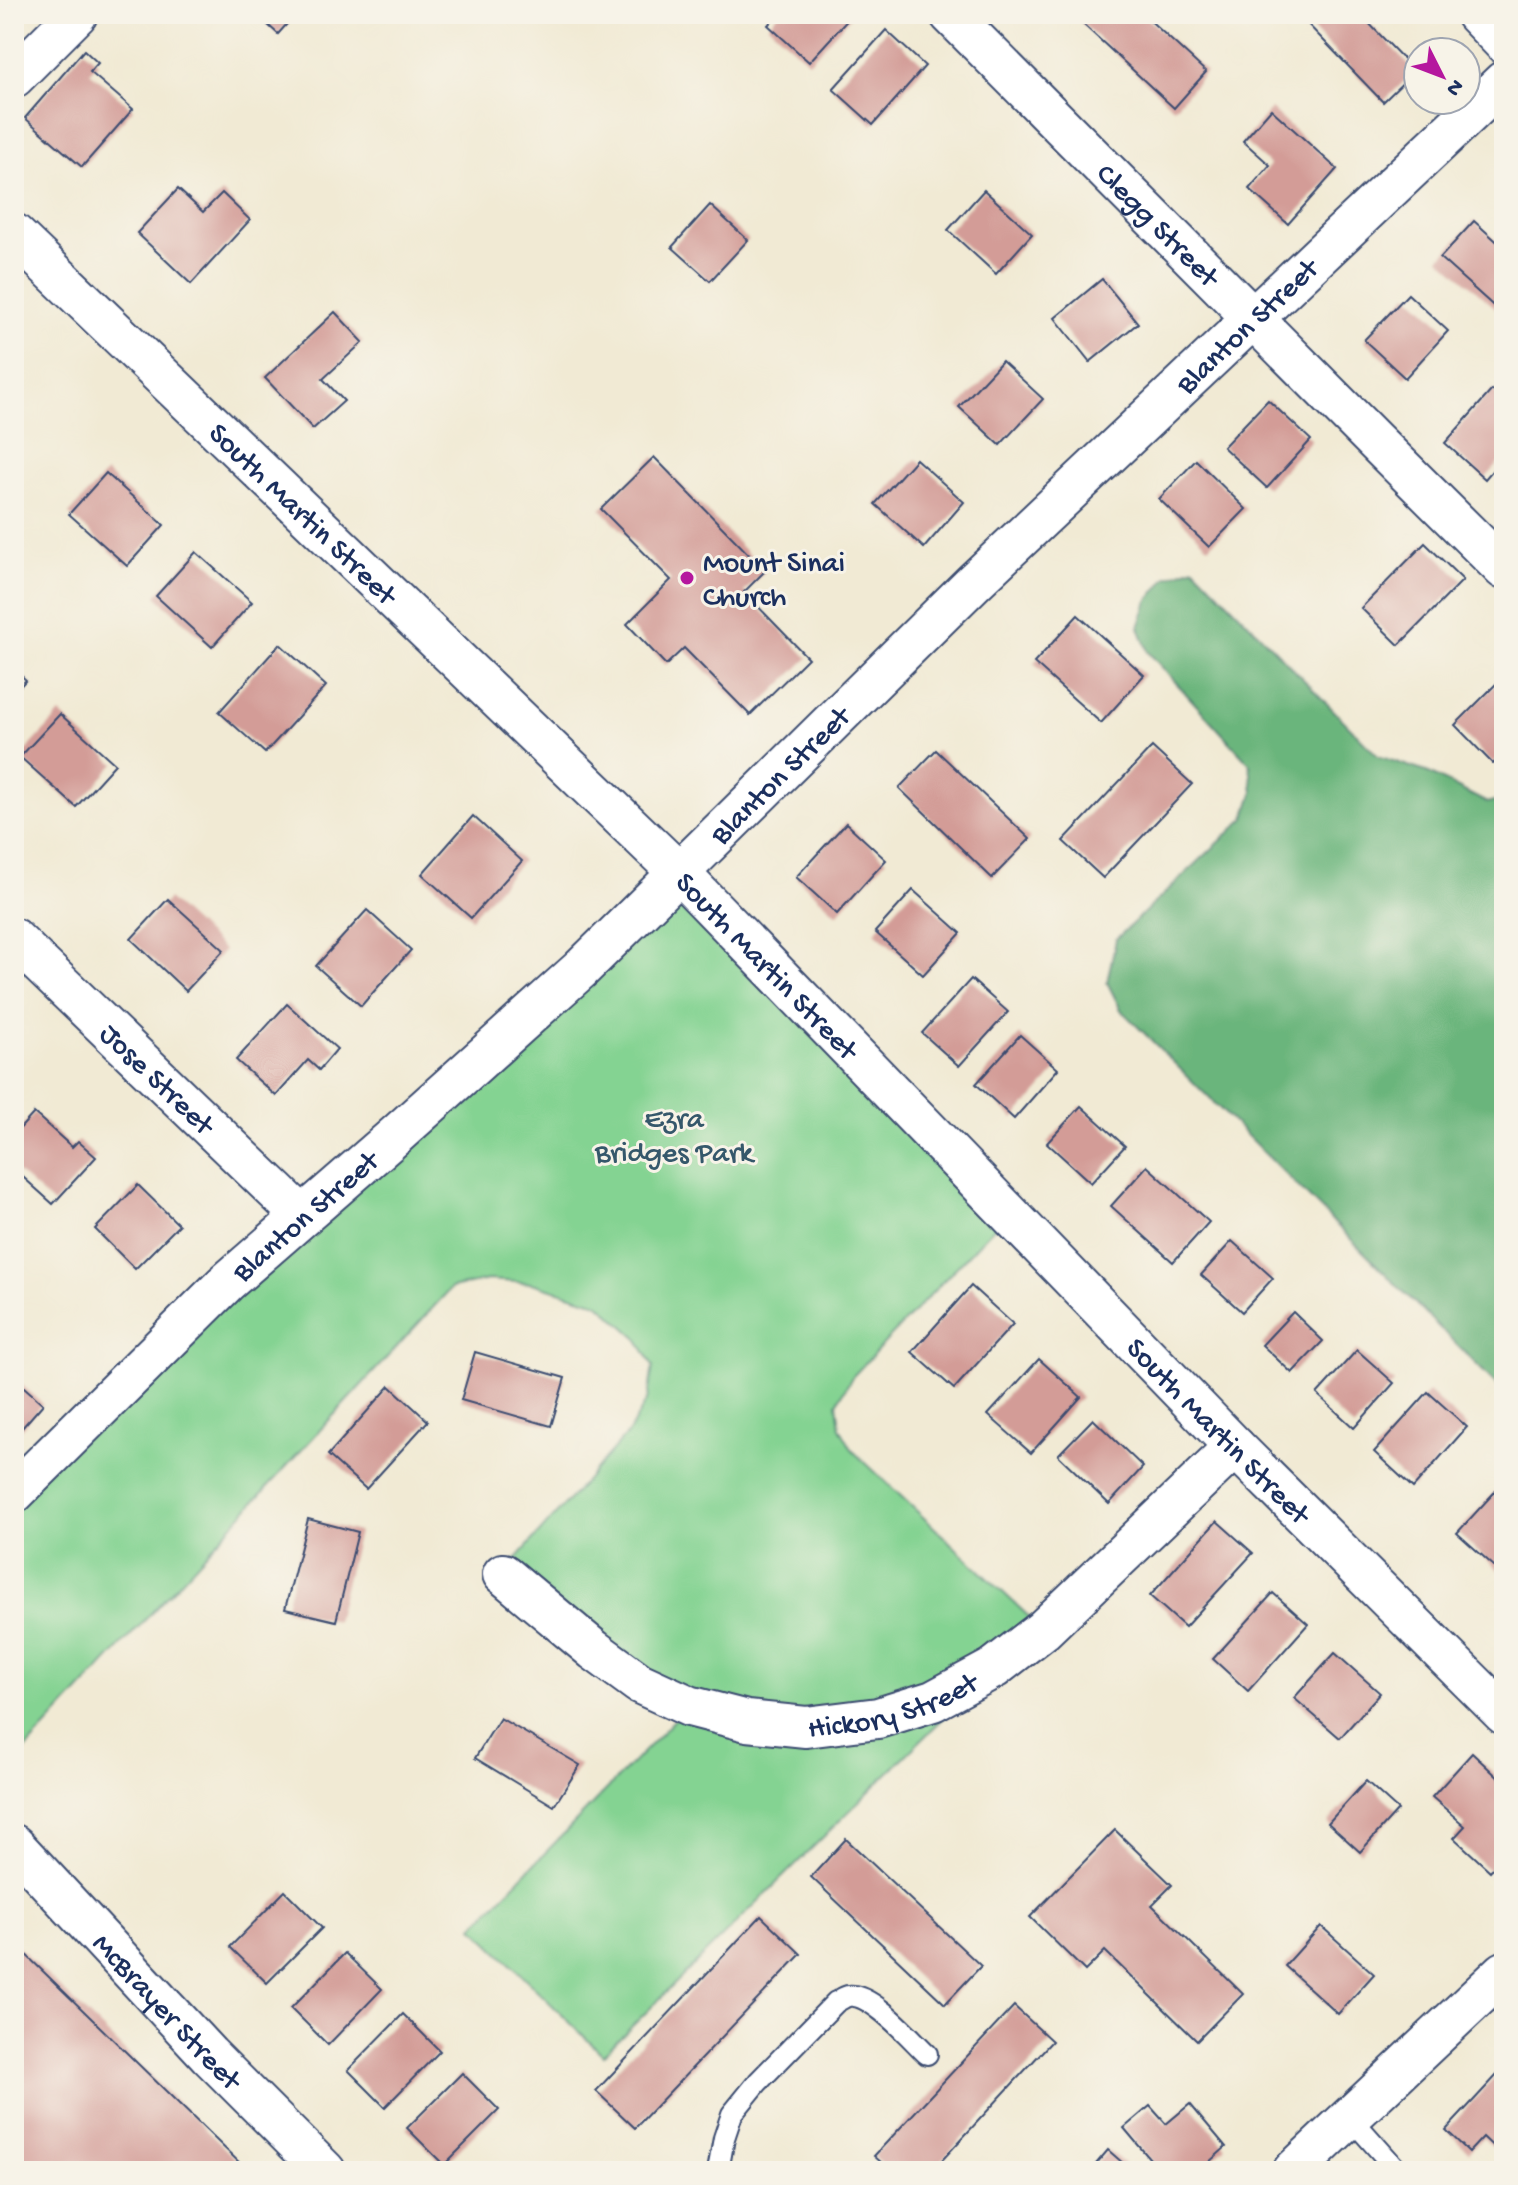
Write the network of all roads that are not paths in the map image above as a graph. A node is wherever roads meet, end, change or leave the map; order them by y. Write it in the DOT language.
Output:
graph roads {
  1 [pos="77,14"];
  2 [pos="950,14"];
  3 [pos="1476,14"];
  4 [pos="1504,43"];
  5 [pos="14,77"];
  6 [pos="1504,81"];
  7 [pos="14,234"];
  8 [pos="1254,318"];
  9 [pos="1504,569"];
  10 [pos="679,873"];
  11 [pos="14,939"];
  12 [pos="302,1216"];
  13 [pos="1235,1447"];
  14 [pos="14,1493"];
  15 [pos="503,1574"];
  16 [pos="1504,1714"];
  17 [pos="14,1845"];
  18 [pos="1504,1972"];
  19 [pos="927,2054"];
  20 [pos="1350,2117"];
  21 [pos="325,2171"];
  22 [pos="718,2171"];
  23 [pos="1293,2171"];
  24 [pos="1398,2171"];
  1 -- 5 [label="street"];
  2 -- 8 [label="street, Clegg Street"];
  3 -- 4 [label="street"];
  6 -- 8 [label="street, Blanton Street"];
  7 -- 10 [label="street, South Martin Street"];
  8 -- 9 [label="street, Clegg Street"];
  8 -- 10 [label="street, Blanton Street"];
  10 -- 12 [label="street, Blanton Street"];
  10 -- 13 [label="street, South Martin Street"];
  11 -- 12 [label="street, Jose Street"];
  12 -- 14 [label="street, Blanton Street"];
  13 -- 15 [label="street, Hickory Street"];
  13 -- 16 [label="street, South Martin Street"];
  17 -- 21 [label="street, McBrayer Street"];
  18 -- 20 [label="street"];
  19 -- 22 [label="lane"];
  20 -- 23 [label="street"];
  20 -- 24 [label="lane"];
}
